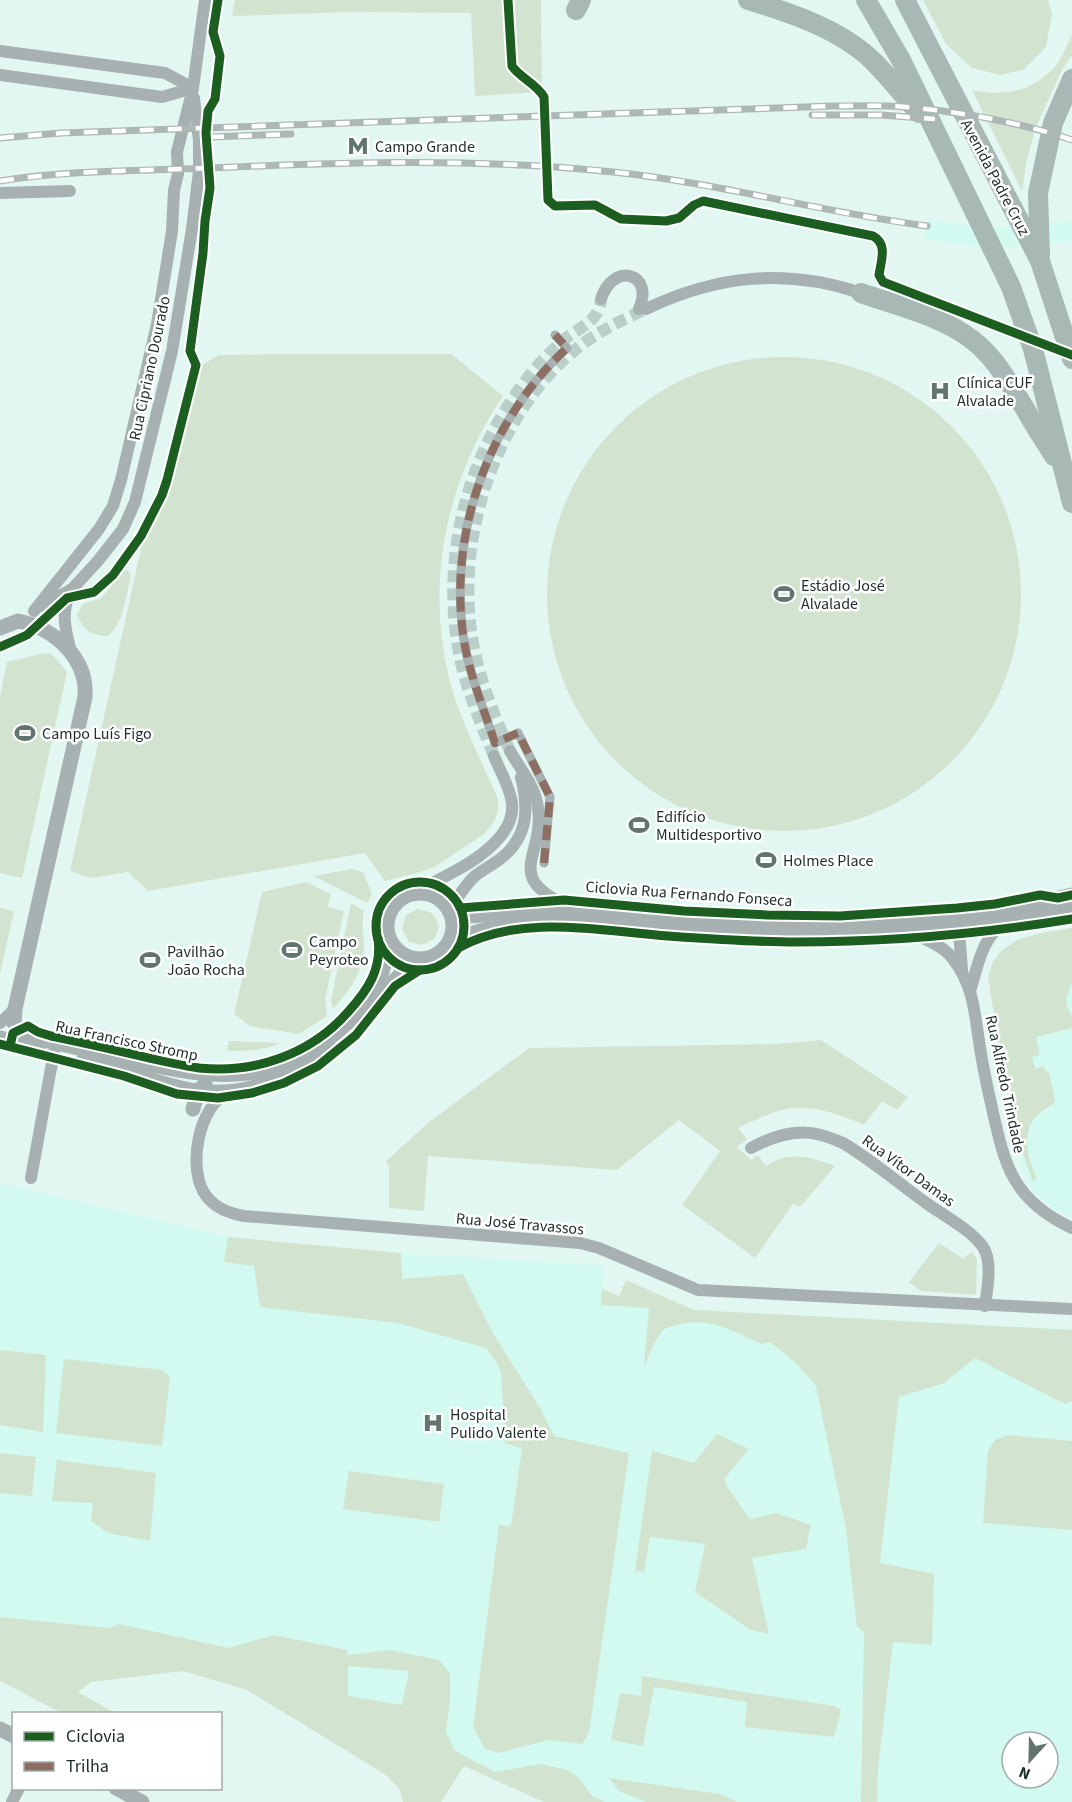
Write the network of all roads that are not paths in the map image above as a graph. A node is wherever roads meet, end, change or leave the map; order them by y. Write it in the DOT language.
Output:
graph roads {
  1 [pos="205,0"];
  2 [pos="572,0"];
  3 [pos="580,0"];
  4 [pos="748,0"];
  5 [pos="866,0"];
  6 [pos="905,0"];
  7 [pos="0,51"];
  8 [pos="0,75"];
  9 [pos="1072,79"];
  10 [pos="193,88"];
  11 [pos="933,129"];
  12 [pos="69,191"];
  13 [pos="0,193"];
  14 [pos="1040,261"];
  15 [pos="861,292"];
  16 [pos="601,299"];
  17 [pos="555,335"];
  18 [pos="1072,359"];
  19 [pos="1066,476"];
  20 [pos="1072,503"];
  21 [pos="72,589"];
  22 [pos="34,611"];
  23 [pos="18,621"];
  24 [pos="0,628"];
  25 [pos="71,652"];
  26 [pos="510,751"];
  27 [pos="494,756"];
  28 [pos="518,765"];
  29 [pos="544,863"];
  30 [pos="407,895"];
  31 [pos="1071,897"];
  32 [pos="572,907"];
  33 [pos="450,911"];
  34 [pos="1007,921"];
  35 [pos="959,922"];
  36 [pos="386,929"];
  37 [pos="906,932"];
  38 [pos="449,944"];
  39 [pos="426,960"];
  40 [pos="962,974"];
  41 [pos="970,988"];
  42 [pos="15,1009"];
  43 [pos="0,1023"];
  44 [pos="0,1038"];
  45 [pos="54,1052"];
  46 [pos="239,1075"];
  47 [pos="179,1088"];
  48 [pos="198,1091"];
  49 [pos="230,1091"];
  50 [pos="193,1109"];
  51 [pos="199,1135"];
  52 [pos="751,1148"];
  53 [pos="31,1178"];
  54 [pos="1072,1228"];
  55 [pos="985,1306"];
  56 [pos="1072,1309"];
  57 [pos="120,1790"];
  58 [pos="142,1802"];
  1 -- 10 [label="street, Rua Cipriano Dourado"];
  2 -- 3 [label="highway"];
  4 -- 11 [label="highway"];
  5 -- 11 [label="highway"];
  6 -- 14 [label="highway, Avenida Padre Cruz"];
  7 -- 10 [label="street"];
  8 -- 10 [label="street"];
  9 -- 14 [label="highway"];
  10 -- 21 [label="street, Rua Cipriano Dourado"];
  10 -- 22 [label="street, Rua Cipriano Dourado"];
  11 -- 19 [label="highway"];
  12 -- 13 [label="street"];
  14 -- 18 [label="highway, Avenida Padre Cruz"];
  15 -- 16 [label="street"];
  15 -- 19 [label="highway"];
  17 -- 29 [label="street"];
  19 -- 20 [label="highway"];
  21 -- 22 [label="street, Rua Cipriano Dourado"];
  21 -- 25 [label="street"];
  22 -- 23 [label="street, Rua Cipriano Dourado"];
  23 -- 24 [label="street"];
  23 -- 25 [label="street"];
  25 -- 42 [label="street"];
  26 -- 28 [label="street"];
  27 -- 30 [label="street"];
  28 -- 32 [label="street"];
  28 -- 33 [label="street"];
  30 -- 33 [label="street"];
  30 -- 36 [label="street"];
  31 -- 34 [label="street"];
  31 -- 35 [label="street"];
  32 -- 33 [label="street"];
  32 -- 35 [label="street"];
  33 -- 38 [label="street"];
  34 -- 35 [label="street"];
  34 -- 41 [label="street, Rua Alfredo Trindade"];
  35 -- 37 [label="street"];
  35 -- 40 [label="street, Rua Alfredo Trindade"];
  36 -- 39 [label="street"];
  36 -- 46 [label="street, Rua Francisco Stromp"];
  37 -- 38 [label="street"];
  37 -- 40 [label="street, Rua Alfredo Trindade"];
  38 -- 39 [label="street"];
  39 -- 49 [label="street, Rua Francisco Stromp"];
  40 -- 41 [label="street, Rua Alfredo Trindade"];
  41 -- 54 [label="street, Rua Alfredo Trindade"];
  42 -- 43 [label="street"];
  42 -- 46 [label="street, Rua Francisco Stromp"];
  44 -- 45 [label="street, Rua Francisco Stromp"];
  45 -- 47 [label="street, Rua Francisco Stromp"];
  45 -- 53 [label="street"];
  46 -- 48 [label="street"];
  47 -- 48 [label="street, Rua Francisco Stromp"];
  47 -- 50 [label="street, Rua José Travassos"];
  48 -- 49 [label="street, Rua Francisco Stromp"];
  48 -- 50 [label="street"];
  49 -- 51 [label="street, Rua José Travassos"];
  50 -- 51 [label="street, Rua José Travassos"];
  51 -- 55 [label="street, Rua José Travassos"];
  52 -- 55 [label="street, Rua Vítor Damas"];
  55 -- 56 [label="street, Rua José Travassos"];
  57 -- 58 [label="street"];
}
